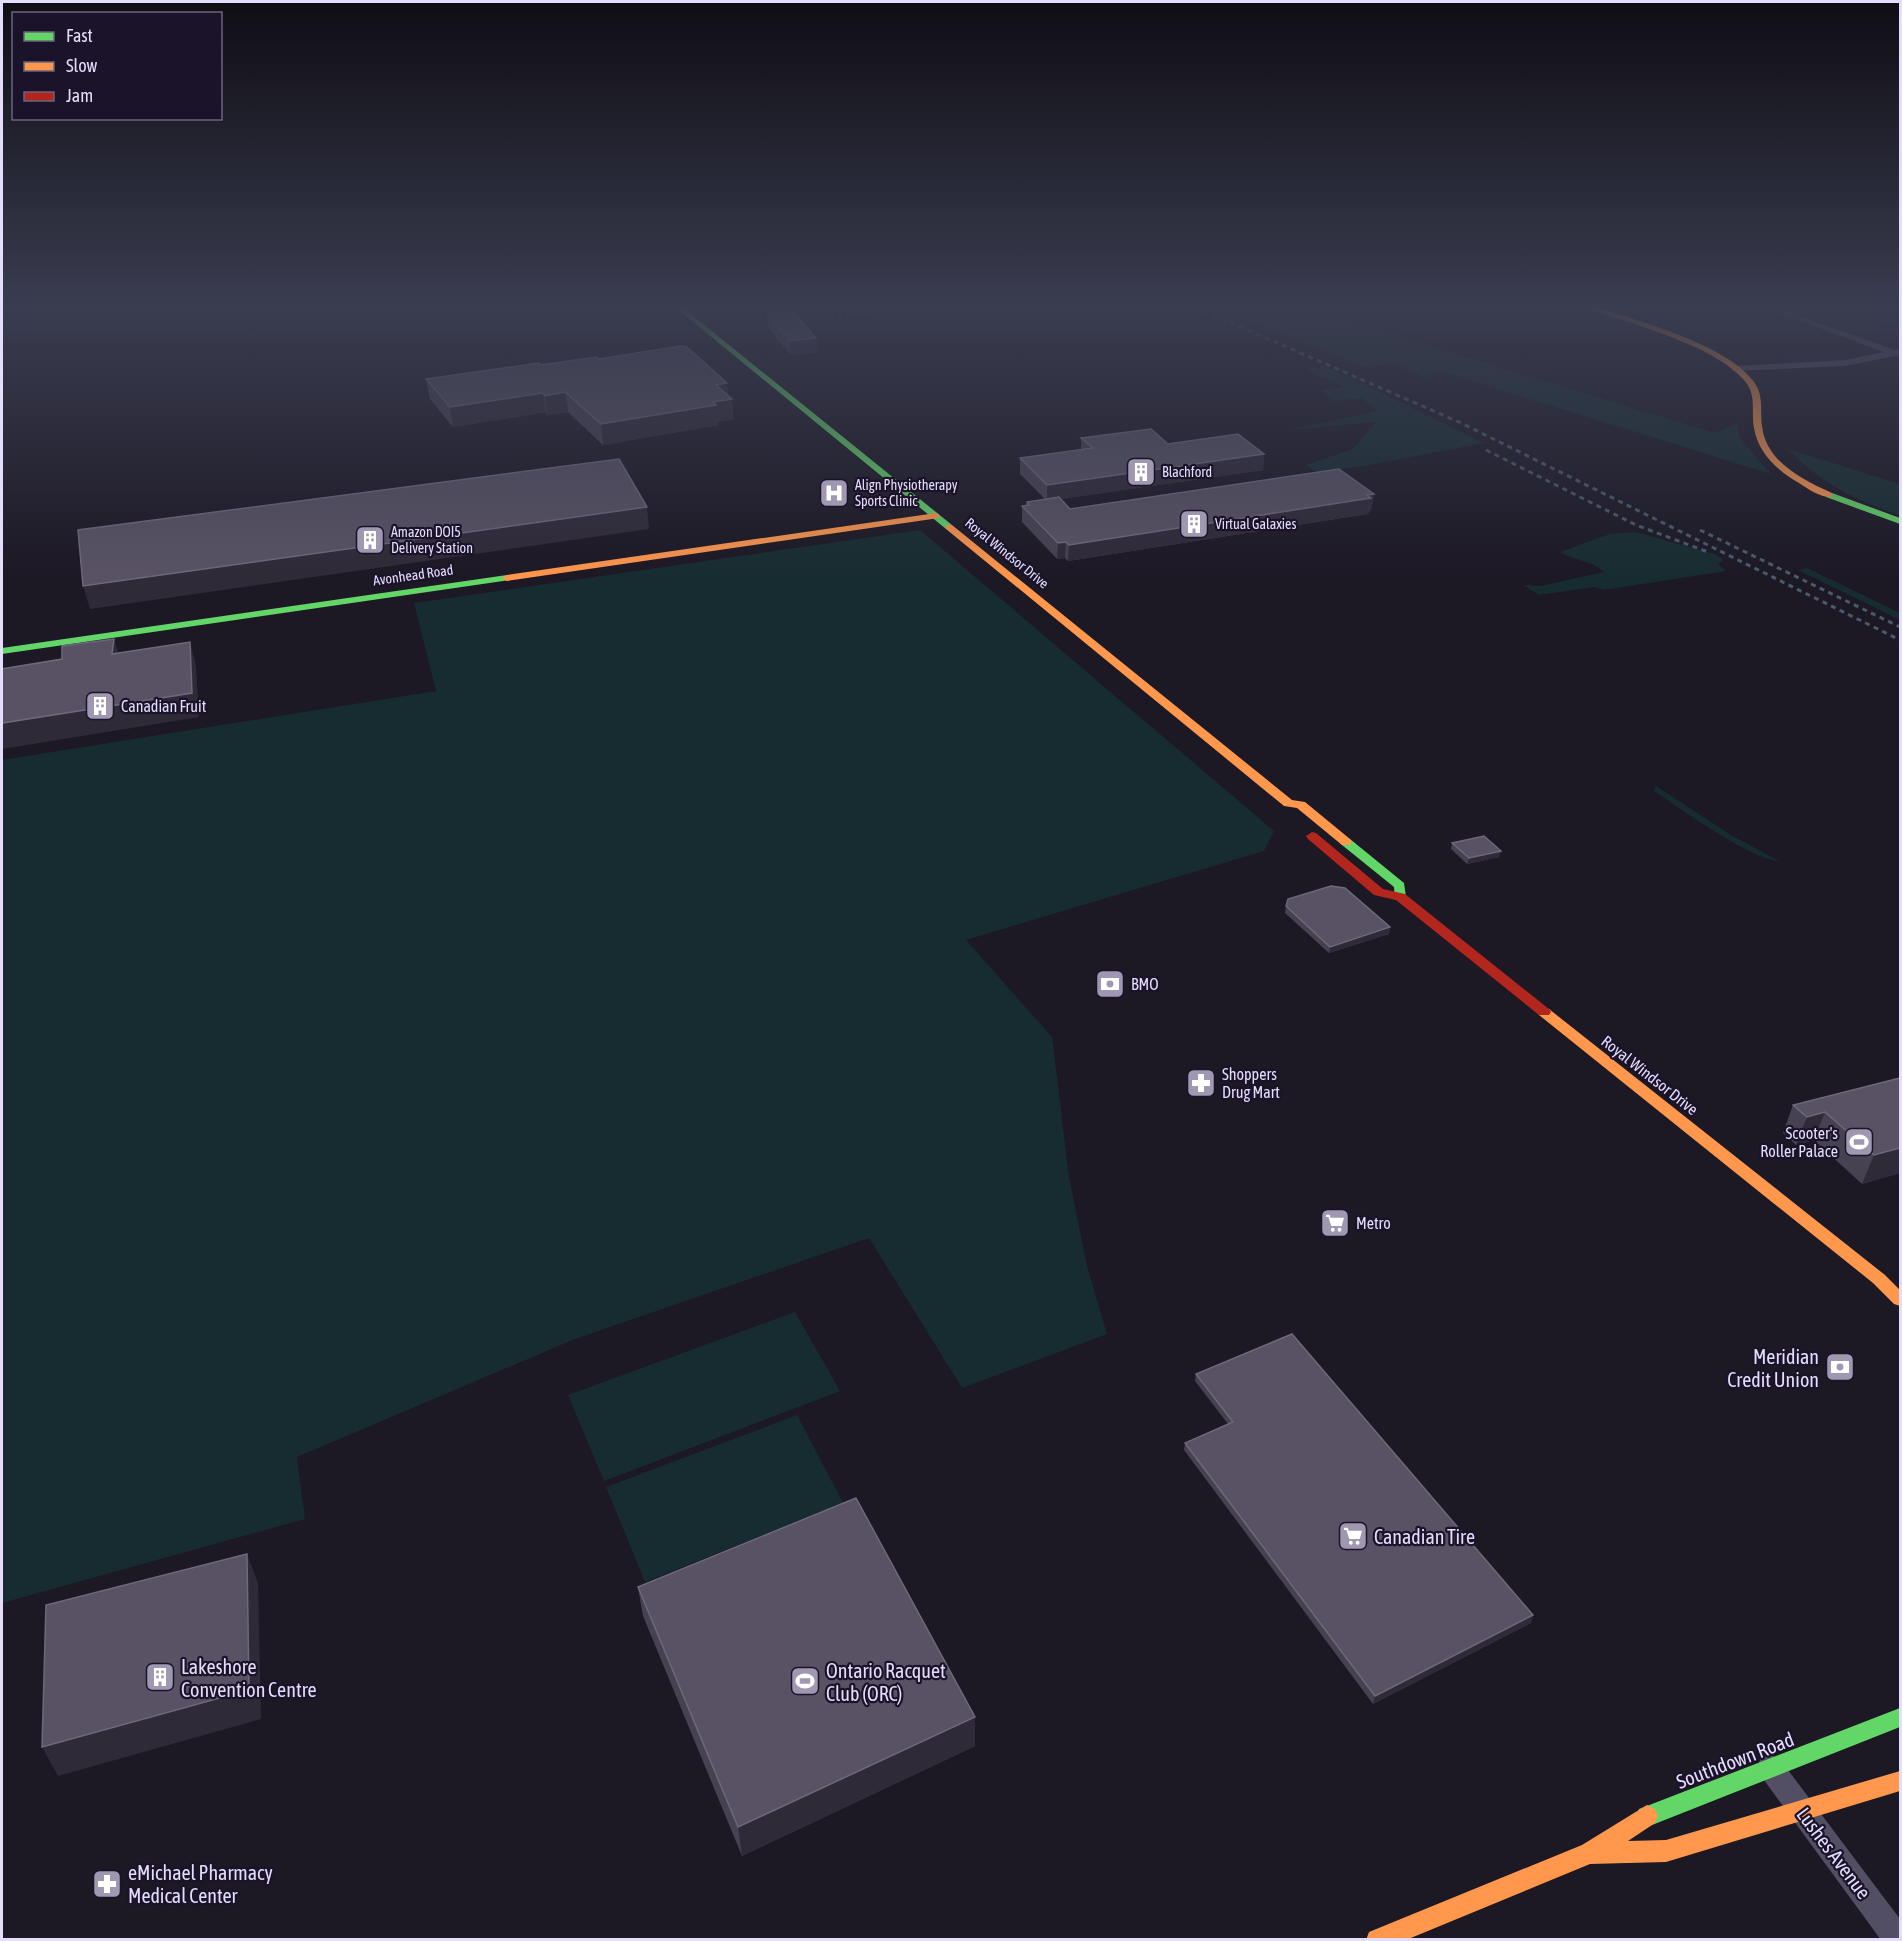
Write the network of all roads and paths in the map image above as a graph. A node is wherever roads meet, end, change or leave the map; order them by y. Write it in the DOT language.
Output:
graph roads {
  1 [pos="790,398"];
  2 [pos="1759,398"];
  3 [pos="936,516"];
  4 [pos="1900,521"];
  5 [pos="2,651"];
  6 [pos="1288,803"];
  7 [pos="1400,897"];
  8 [pos="1879,1279"];
  9 [pos="1900,1291"];
  10 [pos="1900,1300"];
  11 [pos="1900,1718"];
  12 [pos="1770,1767"];
  13 [pos="1900,1781"];
  14 [pos="1802,1810"];
  15 [pos="1590,1853"];
  16 [pos="1377,1940"];
  17 [pos="1899,1940"];
  1 -- 3 [label="main road, Royal Windsor Drive"];
  2 -- 4 [label="main road"];
  3 -- 5 [label="main road, Avonhead Road"];
  3 -- 6 [label="main road, Royal Windsor Drive"];
  6 -- 7 [label="main road, Royal Windsor Drive"];
  6 -- 7 [label="main road, Royal Windsor Drive"];
  7 -- 8 [label="main road, Royal Windsor Drive"];
  8 -- 9 [label="main road, Royal Windsor Drive"];
  8 -- 10 [label="main road, Royal Windsor Drive"];
  11 -- 12 [label="main road, Southdown Road"];
  12 -- 14 [label="street, Lushes Avenue"];
  12 -- 15 [label="main road, Southdown Road"];
  13 -- 14 [label="main road, Southdown Road"];
  14 -- 15 [label="main road, Southdown Road"];
  14 -- 17 [label="street, Lushes Avenue"];
  15 -- 16 [label="main road, Southdown Road"];
}
